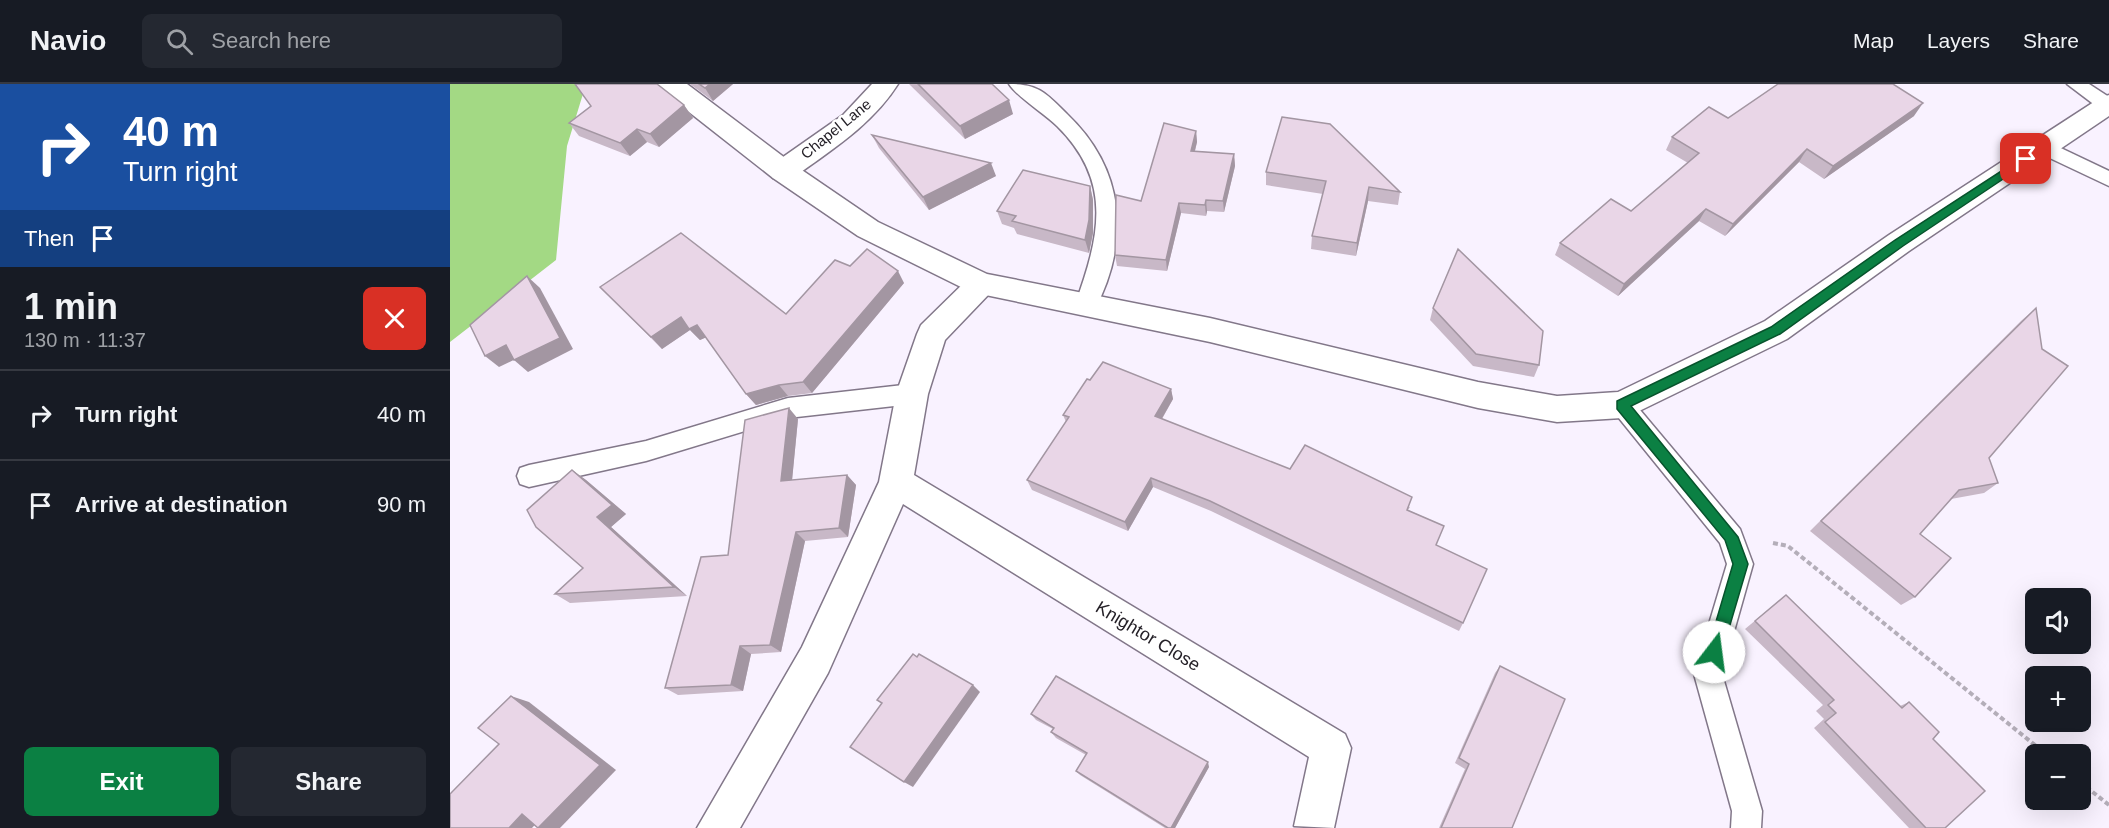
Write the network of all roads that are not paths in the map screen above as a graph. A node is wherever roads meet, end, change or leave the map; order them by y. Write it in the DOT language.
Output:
graph roads {
  1 [pos="670,84"];
  2 [pos="885,84"];
  3 [pos="1018,84"];
  4 [pos="2076,84"];
  5 [pos="2108,105"];
  6 [pos="2044,147"];
  7 [pos="783,171"];
  8 [pos="2109,179"];
  9 [pos="981,284"];
  10 [pos="1086,305"];
  11 [pos="912,394"];
  12 [pos="1622,405"];
  13 [pos="529,476"];
  14 [pos="896,482"];
  15 [pos="1314,826"];
  16 [pos="717,828"];
  17 [pos="1746,828"];
  1 -- 7 [label="street"];
  2 -- 7 [label="street, Chapel Lane"];
  3 -- 10 [label="lane"];
  4 -- 5 [label="lane"];
  5 -- 6 [label="street"];
  6 -- 8 [label="lane"];
  6 -- 12 [label="street"];
  7 -- 9 [label="street"];
  9 -- 10 [label="street"];
  9 -- 11 [label="street"];
  10 -- 12 [label="street"];
  11 -- 13 [label="lane"];
  11 -- 14 [label="street"];
  12 -- 17 [label="lane"];
  14 -- 15 [label="street, Knightor Close"];
  14 -- 16 [label="street"];
}
